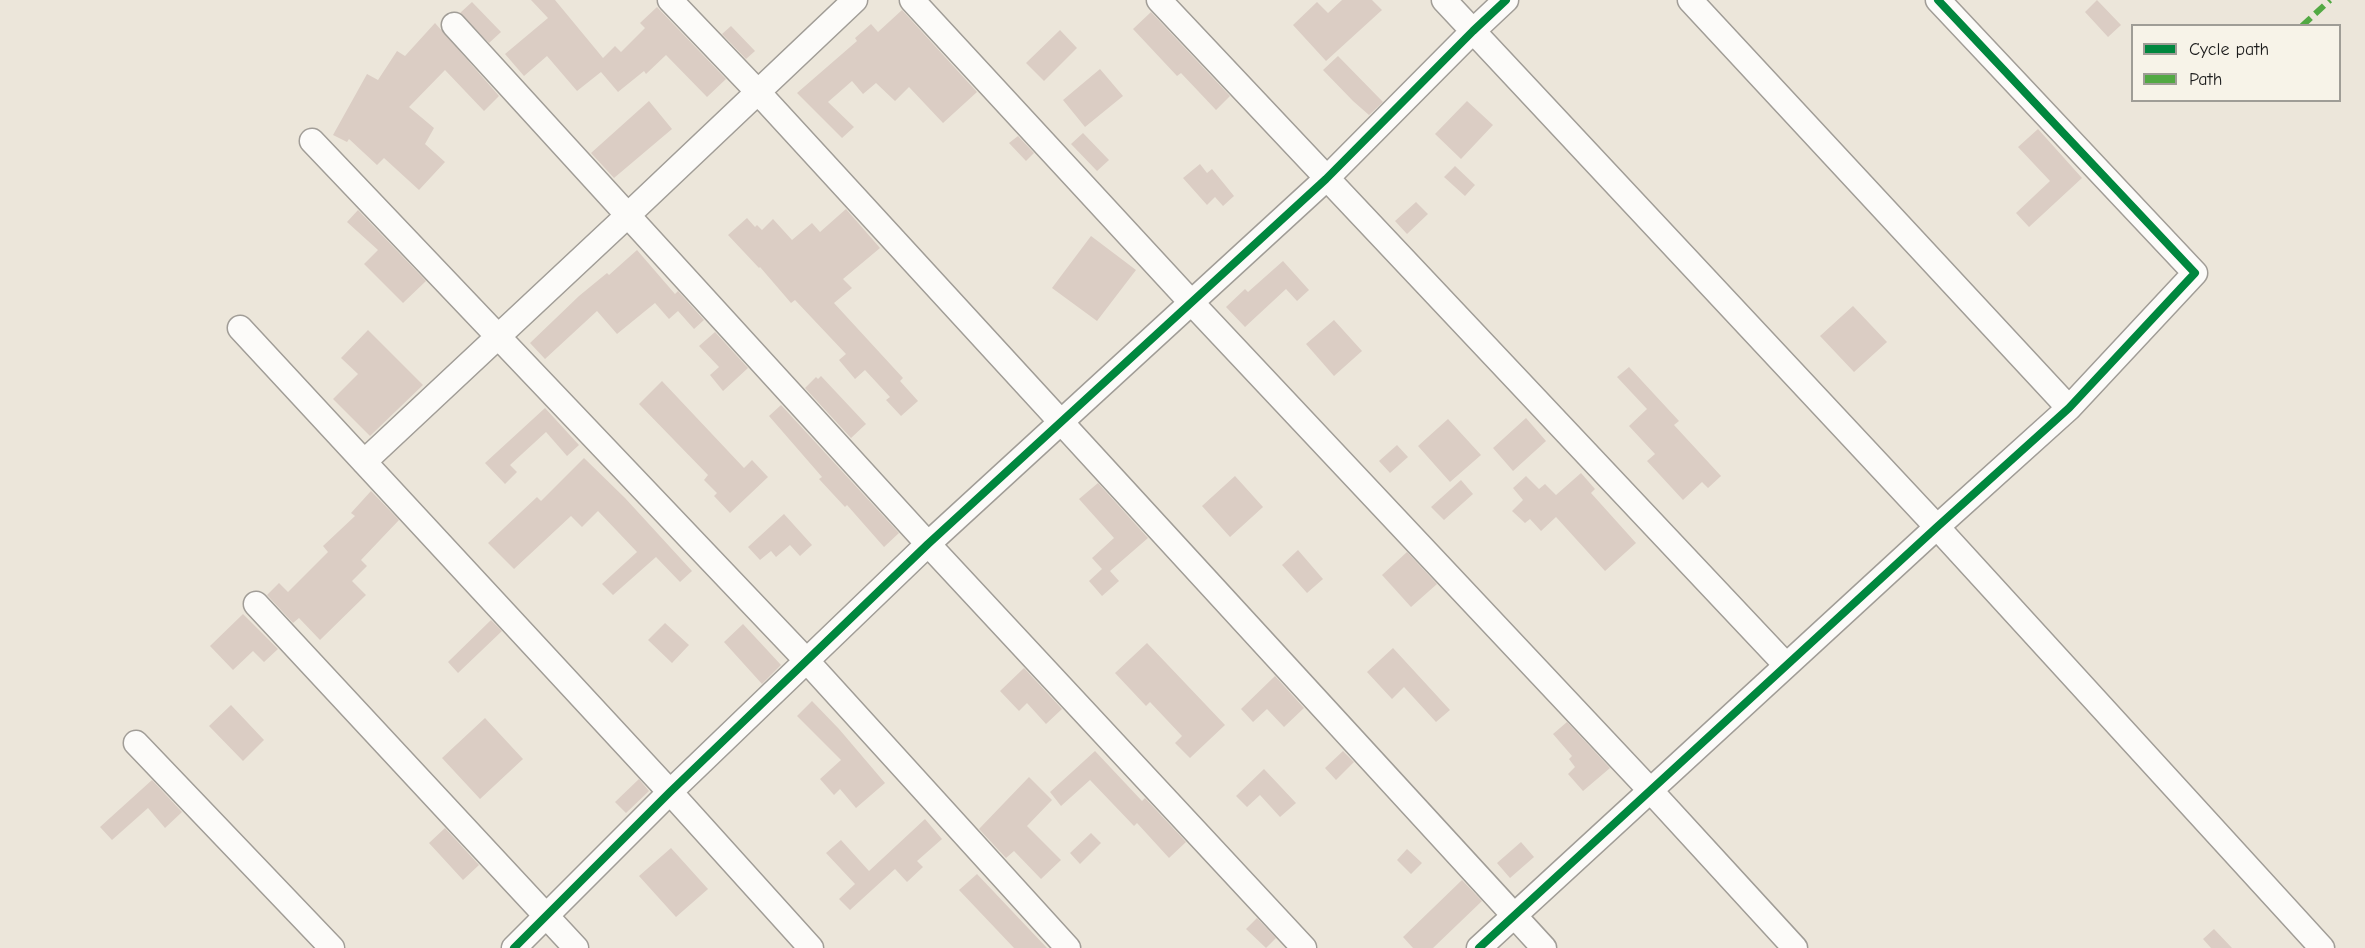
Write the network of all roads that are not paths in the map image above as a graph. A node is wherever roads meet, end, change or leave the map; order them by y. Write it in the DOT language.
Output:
graph roads {
  1 [pos="670,0"];
  2 [pos="855,0"];
  3 [pos="912,0"];
  4 [pos="1159,0"];
  5 [pos="1444,0"];
  6 [pos="1506,0"];
  7 [pos="1690,0"];
  8 [pos="1938,0"];
  9 [pos="454,25"];
  10 [pos="1473,31"];
  11 [pos="758,92"];
  12 [pos="312,141"];
  13 [pos="1326,179"];
  14 [pos="627,216"];
  15 [pos="1191,301"];
  16 [pos="240,328"];
  17 [pos="498,337"];
  18 [pos="2069,408"];
  19 [pos="1060,422"];
  20 [pos="364,462"];
  21 [pos="1937,526"];
  22 [pos="928,544"];
  23 [pos="256,604"];
  24 [pos="806,660"];
  25 [pos="1786,665"];
  26 [pos="136,743"];
  27 [pos="1650,790"];
  28 [pos="670,792"];
  29 [pos="1515,915"];
  30 [pos="547,917"];
  31 [pos="332,948"];
  32 [pos="514,948"];
  33 [pos="576,948"];
  34 [pos="811,948"];
  35 [pos="1068,948"];
  36 [pos="1304,948"];
  37 [pos="1479,948"];
  38 [pos="1544,948"];
  39 [pos="1794,948"];
  40 [pos="2322,948"];
  1 -- 11 [label="street"];
  2 -- 11 [label="street"];
  3 -- 15 [label="street"];
  4 -- 13 [label="street"];
  5 -- 10 [label="street"];
  6 -- 10 [label="street"];
  7 -- 18 [label="street"];
  8 -- 18 [label="street"];
  9 -- 14 [label="street"];
  10 -- 13 [label="street"];
  10 -- 21 [label="street"];
  11 -- 14 [label="street"];
  11 -- 19 [label="street"];
  12 -- 17 [label="street"];
  13 -- 15 [label="street"];
  13 -- 25 [label="street"];
  14 -- 17 [label="street"];
  14 -- 22 [label="street"];
  15 -- 19 [label="street"];
  15 -- 27 [label="street"];
  16 -- 20 [label="street"];
  17 -- 20 [label="street"];
  17 -- 24 [label="street"];
  18 -- 21 [label="street"];
  19 -- 22 [label="street"];
  19 -- 29 [label="street"];
  20 -- 28 [label="street"];
  21 -- 25 [label="street"];
  21 -- 40 [label="street"];
  22 -- 24 [label="street"];
  22 -- 36 [label="street"];
  23 -- 30 [label="street"];
  24 -- 28 [label="street"];
  24 -- 35 [label="street"];
  25 -- 27 [label="street"];
  26 -- 31 [label="street"];
  27 -- 29 [label="street"];
  27 -- 39 [label="street"];
  28 -- 30 [label="street"];
  28 -- 34 [label="street"];
  29 -- 37 [label="street"];
  29 -- 38 [label="street"];
  30 -- 32 [label="street"];
  30 -- 33 [label="street"];
}
